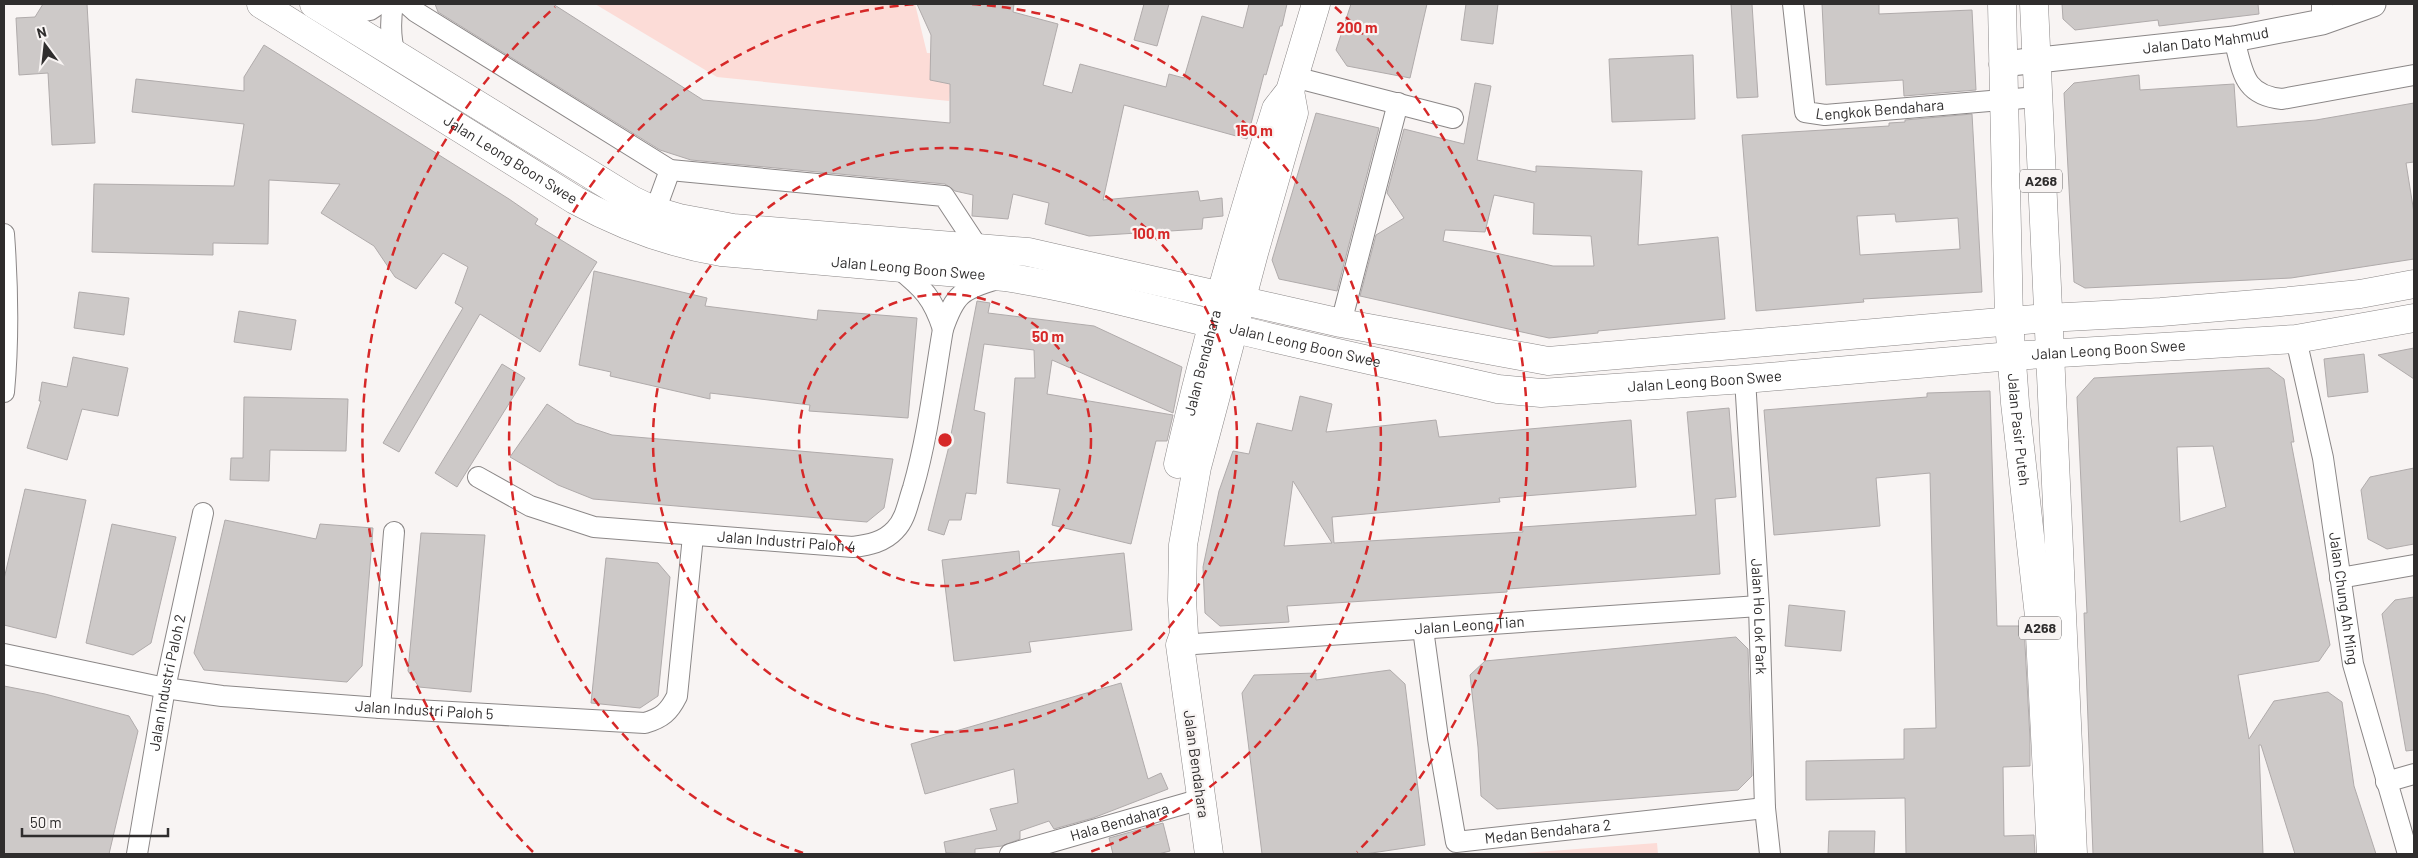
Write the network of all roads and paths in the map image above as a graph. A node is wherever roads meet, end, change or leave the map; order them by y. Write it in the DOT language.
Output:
graph roads {
  1 [pos="261,4"];
  2 [pos="379,4"];
  3 [pos="393,4"];
  4 [pos="407,4"];
  5 [pos="1316,4"];
  6 [pos="1794,4"];
  7 [pos="2002,4"];
  8 [pos="2034,4"];
  9 [pos="2373,4"];
  10 [pos="324,10"];
  11 [pos="2322,13"];
  12 [pos="2234,39"];
  13 [pos="395,55"];
  14 [pos="2035,60"];
  15 [pos="2002,64"];
  16 [pos="2414,76"];
  17 [pos="1292,84"];
  18 [pos="2037,97"];
  19 [pos="2003,100"];
  20 [pos="1398,103"];
  21 [pos="1453,118"];
  22 [pos="670,170"];
  23 [pos="655,211"];
  24 [pos="4,234"];
  25 [pos="977,246"];
  26 [pos="2044,266"];
  27 [pos="2008,267"];
  28 [pos="898,268"];
  29 [pos="1005,277"];
  30 [pos="2414,284"];
  31 [pos="1227,313"];
  32 [pos="2092,315"];
  33 [pos="2046,318"];
  34 [pos="2414,318"];
  35 [pos="2009,321"];
  36 [pos="1341,323"];
  37 [pos="1956,326"];
  38 [pos="943,329"];
  39 [pos="2296,339"];
  40 [pos="2104,350"];
  41 [pos="2048,353"];
  42 [pos="2011,356"];
  43 [pos="1965,360"];
  44 [pos="1745,379"];
  45 [pos="4,392"];
  46 [pos="2015,403"];
  47 [pos="2051,406"];
  48 [pos="478,477"];
  49 [pos="203,513"];
  50 [pos="394,532"];
  51 [pos="693,536"];
  52 [pos="2414,565"];
  53 [pos="2340,578"];
  54 [pos="1759,606"];
  55 [pos="1423,629"];
  56 [pos="1180,645"];
  57 [pos="4,654"];
  58 [pos="165,688"];
  59 [pos="380,708"];
  60 [pos="2414,774"];
  61 [pos="2386,782"];
  62 [pos="1201,799"];
  63 [pos="1765,808"];
  64 [pos="137,854"];
  65 [pos="1010,854"];
  66 [pos="1209,854"];
  67 [pos="1770,854"];
  68 [pos="2051,854"];
  69 [pos="2073,854"];
  70 [pos="2408,854"];
  1 -- 28 [label="main road, Jalan Leong Boon Swee"];
  2 -- 10 [label="street"];
  3 -- 13 [label="street"];
  4 -- 22 [label="street, Jalan Leong Boon Swee"];
  5 -- 17 [label="main road, Jalan Bendahara"];
  6 -- 19 [label="street, Lengkok Bendahara"];
  7 -- 15 [label="main road, Jalan Pasir Puteh / A268"];
  8 -- 14 [label="main road, Jalan Pasir Puteh / A268"];
  9 -- 11 [label="street, Jalan Dato Mahmud"];
  10 -- 13 [label="main road, Jalan Leong Boon Swee"];
  11 -- 12 [label="street, Jalan Dato Mahmud"];
  12 -- 14 [label="street, Jalan Dato Mahmud"];
  12 -- 16 [label="street"];
  13 -- 23 [label="main road, Jalan Leong Boon Swee"];
  14 -- 15 [label="street, Jalan Dato Mahmud"];
  14 -- 18 [label="main road, Jalan Pasir Puteh / A268"];
  15 -- 19 [label="main road, Jalan Pasir Puteh / A268"];
  17 -- 20 [label="street"];
  17 -- 31 [label="main road, Jalan Bendahara"];
  18 -- 19 [label="street"];
  18 -- 26 [label="main road, Jalan Pasir Puteh / A268"];
  19 -- 27 [label="main road, Jalan Pasir Puteh / A268"];
  20 -- 21 [label="street"];
  20 -- 36 [label="street"];
  22 -- 23 [label="street"];
  22 -- 25 [label="street, Jalan Leong Boon Swee"];
  23 -- 25 [label="main road, Jalan Leong Boon Swee"];
  24 -- 45 [label="street"];
  25 -- 31 [label="main road, Jalan Leong Boon Swee"];
  26 -- 32 [label="main road"];
  26 -- 33 [label="main road, Jalan Pasir Puteh / A268"];
  27 -- 35 [label="main road, Jalan Pasir Puteh / A268"];
  27 -- 37 [label="main road"];
  28 -- 29 [label="main road, Jalan Leong Boon Swee"];
  28 -- 38 [label="street, Jalan Industri Paloh 4"];
  29 -- 31 [label="main road, Jalan Leong Boon Swee"];
  29 -- 38 [label="street, Jalan Industri Paloh 4"];
  30 -- 32 [label="main road, Jalan Leong Boon Swee"];
  31 -- 36 [label="main road, Jalan Leong Boon Swee"];
  31 -- 44 [label="main road, Jalan Leong Boon Swee"];
  31 -- 56 [label="main road, Jalan Bendahara"];
  32 -- 33 [label="main road, Jalan Leong Boon Swee"];
  33 -- 35 [label="main road, Jalan Leong Boon Swee"];
  33 -- 41 [label="main road, Jalan Pasir Puteh / A268"];
  34 -- 39 [label="main road, Jalan Leong Boon Swee"];
  35 -- 37 [label="main road, Jalan Leong Boon Swee"];
  35 -- 42 [label="main road, Jalan Pasir Puteh / A268"];
  36 -- 37 [label="main road, Jalan Leong Boon Swee"];
  38 -- 51 [label="street, Jalan Industri Paloh 4"];
  39 -- 40 [label="main road, Jalan Leong Boon Swee"];
  39 -- 53 [label="street, Jalan Chung Ah Ming"];
  40 -- 41 [label="main road, Jalan Leong Boon Swee"];
  40 -- 47 [label="main road"];
  41 -- 42 [label="main road, Jalan Leong Boon Swee"];
  41 -- 47 [label="main road, Jalan Pasir Puteh / A268"];
  42 -- 43 [label="main road, Jalan Leong Boon Swee"];
  42 -- 46 [label="main road, Jalan Pasir Puteh / A268"];
  43 -- 44 [label="main road, Jalan Leong Boon Swee"];
  43 -- 46 [label="main road"];
  44 -- 54 [label="street, Jalan Ho Lok Park"];
  46 -- 68 [label="main road, Jalan Pasir Puteh / A268"];
  47 -- 69 [label="main road, Jalan Pasir Puteh / A268"];
  48 -- 51 [label="street, Jalan Industri Paloh 4"];
  49 -- 58 [label="street, Jalan Industri Paloh 2"];
  50 -- 59 [label="street"];
  51 -- 59 [label="street, Jalan Industri Paloh 5"];
  52 -- 53 [label="street"];
  53 -- 61 [label="street, Jalan Chung Ah Ming"];
  54 -- 55 [label="street, Jalan Leong Tian"];
  54 -- 63 [label="street, Jalan Ho Lok Park"];
  55 -- 56 [label="street, Jalan Leong Tian"];
  55 -- 63 [label="street, Medan Bendahara 2"];
  56 -- 62 [label="main road, Jalan Bendahara"];
  57 -- 58 [label="street, Jalan Industri Paloh 5"];
  58 -- 59 [label="street, Jalan Industri Paloh 5"];
  58 -- 64 [label="street, Jalan Industri Paloh 2"];
  60 -- 61 [label="street"];
  61 -- 70 [label="street, Jalan Chung Ah Ming"];
  62 -- 65 [label="street, Hala Bendahara"];
  62 -- 66 [label="main road, Jalan Bendahara"];
  63 -- 67 [label="street, Jalan Ho Lok Park"];
}
